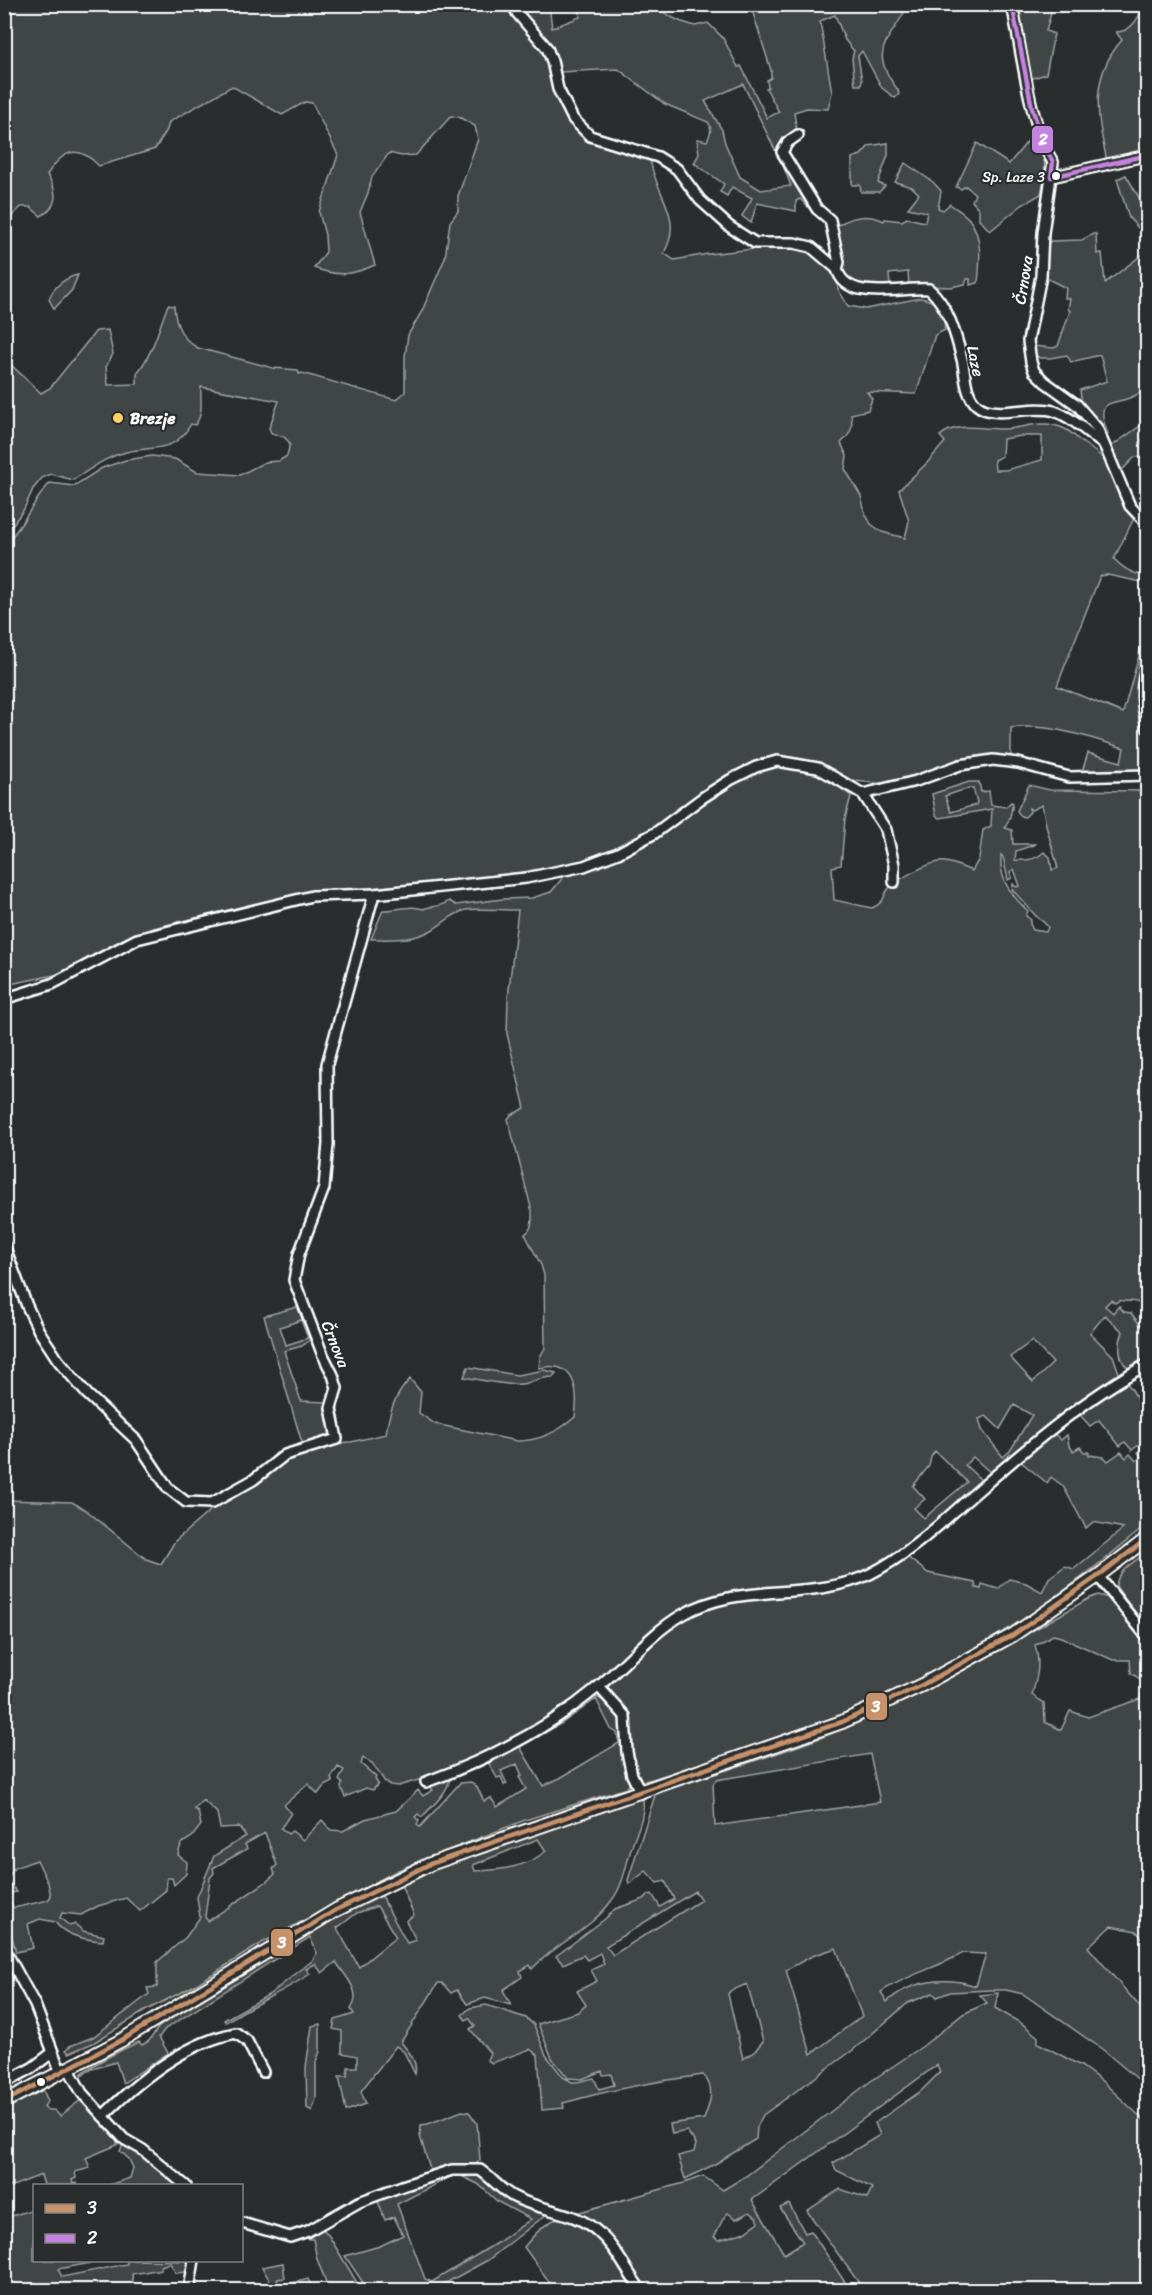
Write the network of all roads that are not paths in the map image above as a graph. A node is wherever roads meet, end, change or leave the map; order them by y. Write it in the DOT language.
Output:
graph roads {
  1 [pos="513,4"];
  2 [pos="1012,4"];
  3 [pos="798,135"];
  4 [pos="1148,155"];
  5 [pos="1051,177"];
  6 [pos="837,269"];
  7 [pos="1105,446"];
  8 [pos="1148,525"];
  9 [pos="1148,657"];
  10 [pos="1148,729"];
  11 [pos="1148,775"];
  12 [pos="863,794"];
  13 [pos="894,882"];
  14 [pos="374,894"];
  15 [pos="4,999"];
  16 [pos="4,1245"];
  17 [pos="1148,1364"];
  18 [pos="1148,1538"];
  19 [pos="1098,1576"];
  20 [pos="1148,1638"];
  21 [pos="598,1687"];
  22 [pos="426,1782"];
  23 [pos="640,1793"];
  24 [pos="4,1948"];
  25 [pos="52,2053"];
  26 [pos="65,2071"];
  27 [pos="263,2072"];
  28 [pos="4,2083"];
  29 [pos="4,2102"];
  30 [pos="103,2116"];
  31 [pos="184,2184"];
  32 [pos="243,2223"];
  33 [pos="194,2262"];
  34 [pos="192,2290"];
  35 [pos="641,2290"];
  1 -- 6 [label="street, Laze"];
  2 -- 5 [label="street, Črnova"];
  3 -- 6 [label="street"];
  4 -- 5 [label="street"];
  5 -- 7 [label="street, Črnova"];
  6 -- 7 [label="street, Laze"];
  7 -- 8 [label="street, Črnova"];
  9 -- 10 [label="street"];
  11 -- 12 [label="street"];
  12 -- 13 [label="street"];
  12 -- 14 [label="street"];
  14 -- 15 [label="street"];
  14 -- 16 [label="street, Črnova"];
  17 -- 21 [label="street"];
  18 -- 19 [label="main road"];
  19 -- 20 [label="street"];
  19 -- 23 [label="main road"];
  21 -- 22 [label="street"];
  21 -- 23 [label="street"];
  23 -- 26 [label="main road"];
  24 -- 25 [label="street"];
  25 -- 26 [label="street"];
  25 -- 28 [label="street"];
  26 -- 29 [label="main road"];
  26 -- 30 [label="street"];
  27 -- 30 [label="street"];
  30 -- 31 [label="street"];
  32 -- 35 [label="street"];
  33 -- 34 [label="street"];
}
